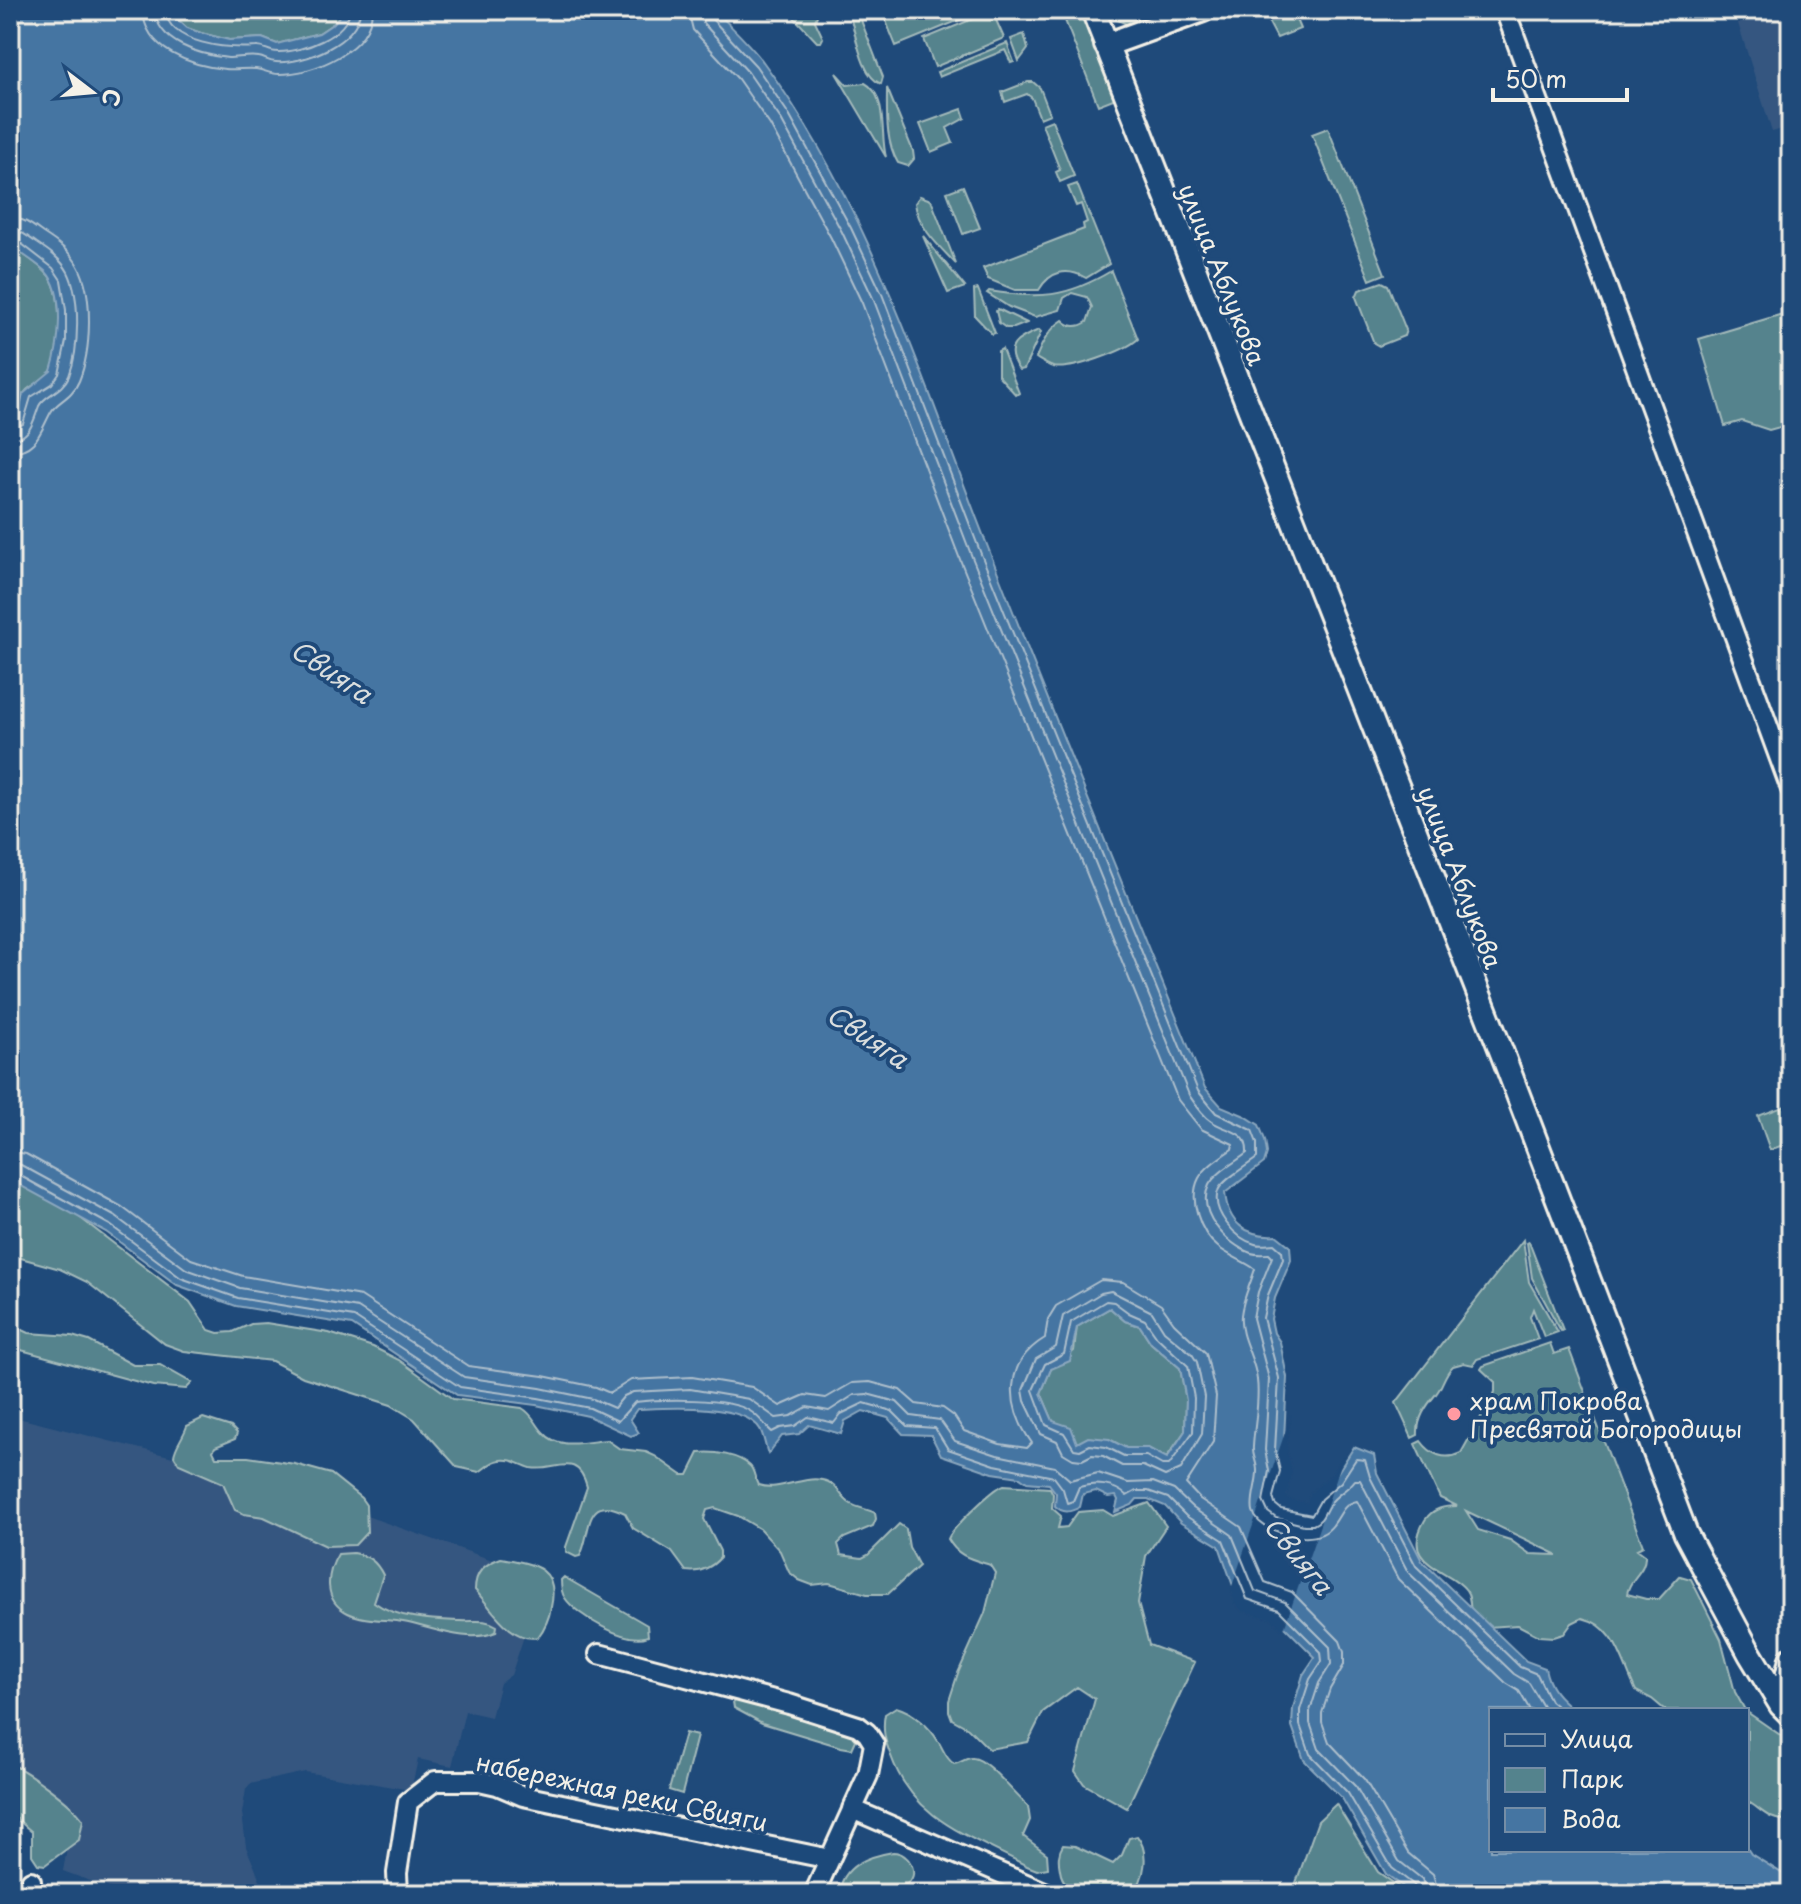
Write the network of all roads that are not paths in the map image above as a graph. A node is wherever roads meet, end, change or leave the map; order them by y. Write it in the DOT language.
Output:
graph roads {
  1 [pos="1093,10"];
  2 [pos="1203,10"];
  3 [pos="1505,10"];
  4 [pos="1106,45"];
  5 [pos="1791,789"];
  6 [pos="599,1654"];
  7 [pos="1791,1659"];
  8 [pos="1786,1710"];
  9 [pos="852,1809"];
  10 [pos="830,1859"];
  11 [pos="398,1894"];
  12 [pos="814,1894"];
  13 [pos="1049,1894"];
  1 -- 4 [label="street, улица Аблукова"];
  2 -- 4 [label="street"];
  3 -- 5 [label="street"];
  4 -- 8 [label="street, улица Аблукова"];
  6 -- 9 [label="street"];
  7 -- 8 [label="street"];
  9 -- 10 [label="street"];
  9 -- 13 [label="street"];
  10 -- 11 [label="street, набережная реки Свияги"];
  10 -- 12 [label="street"];
}
